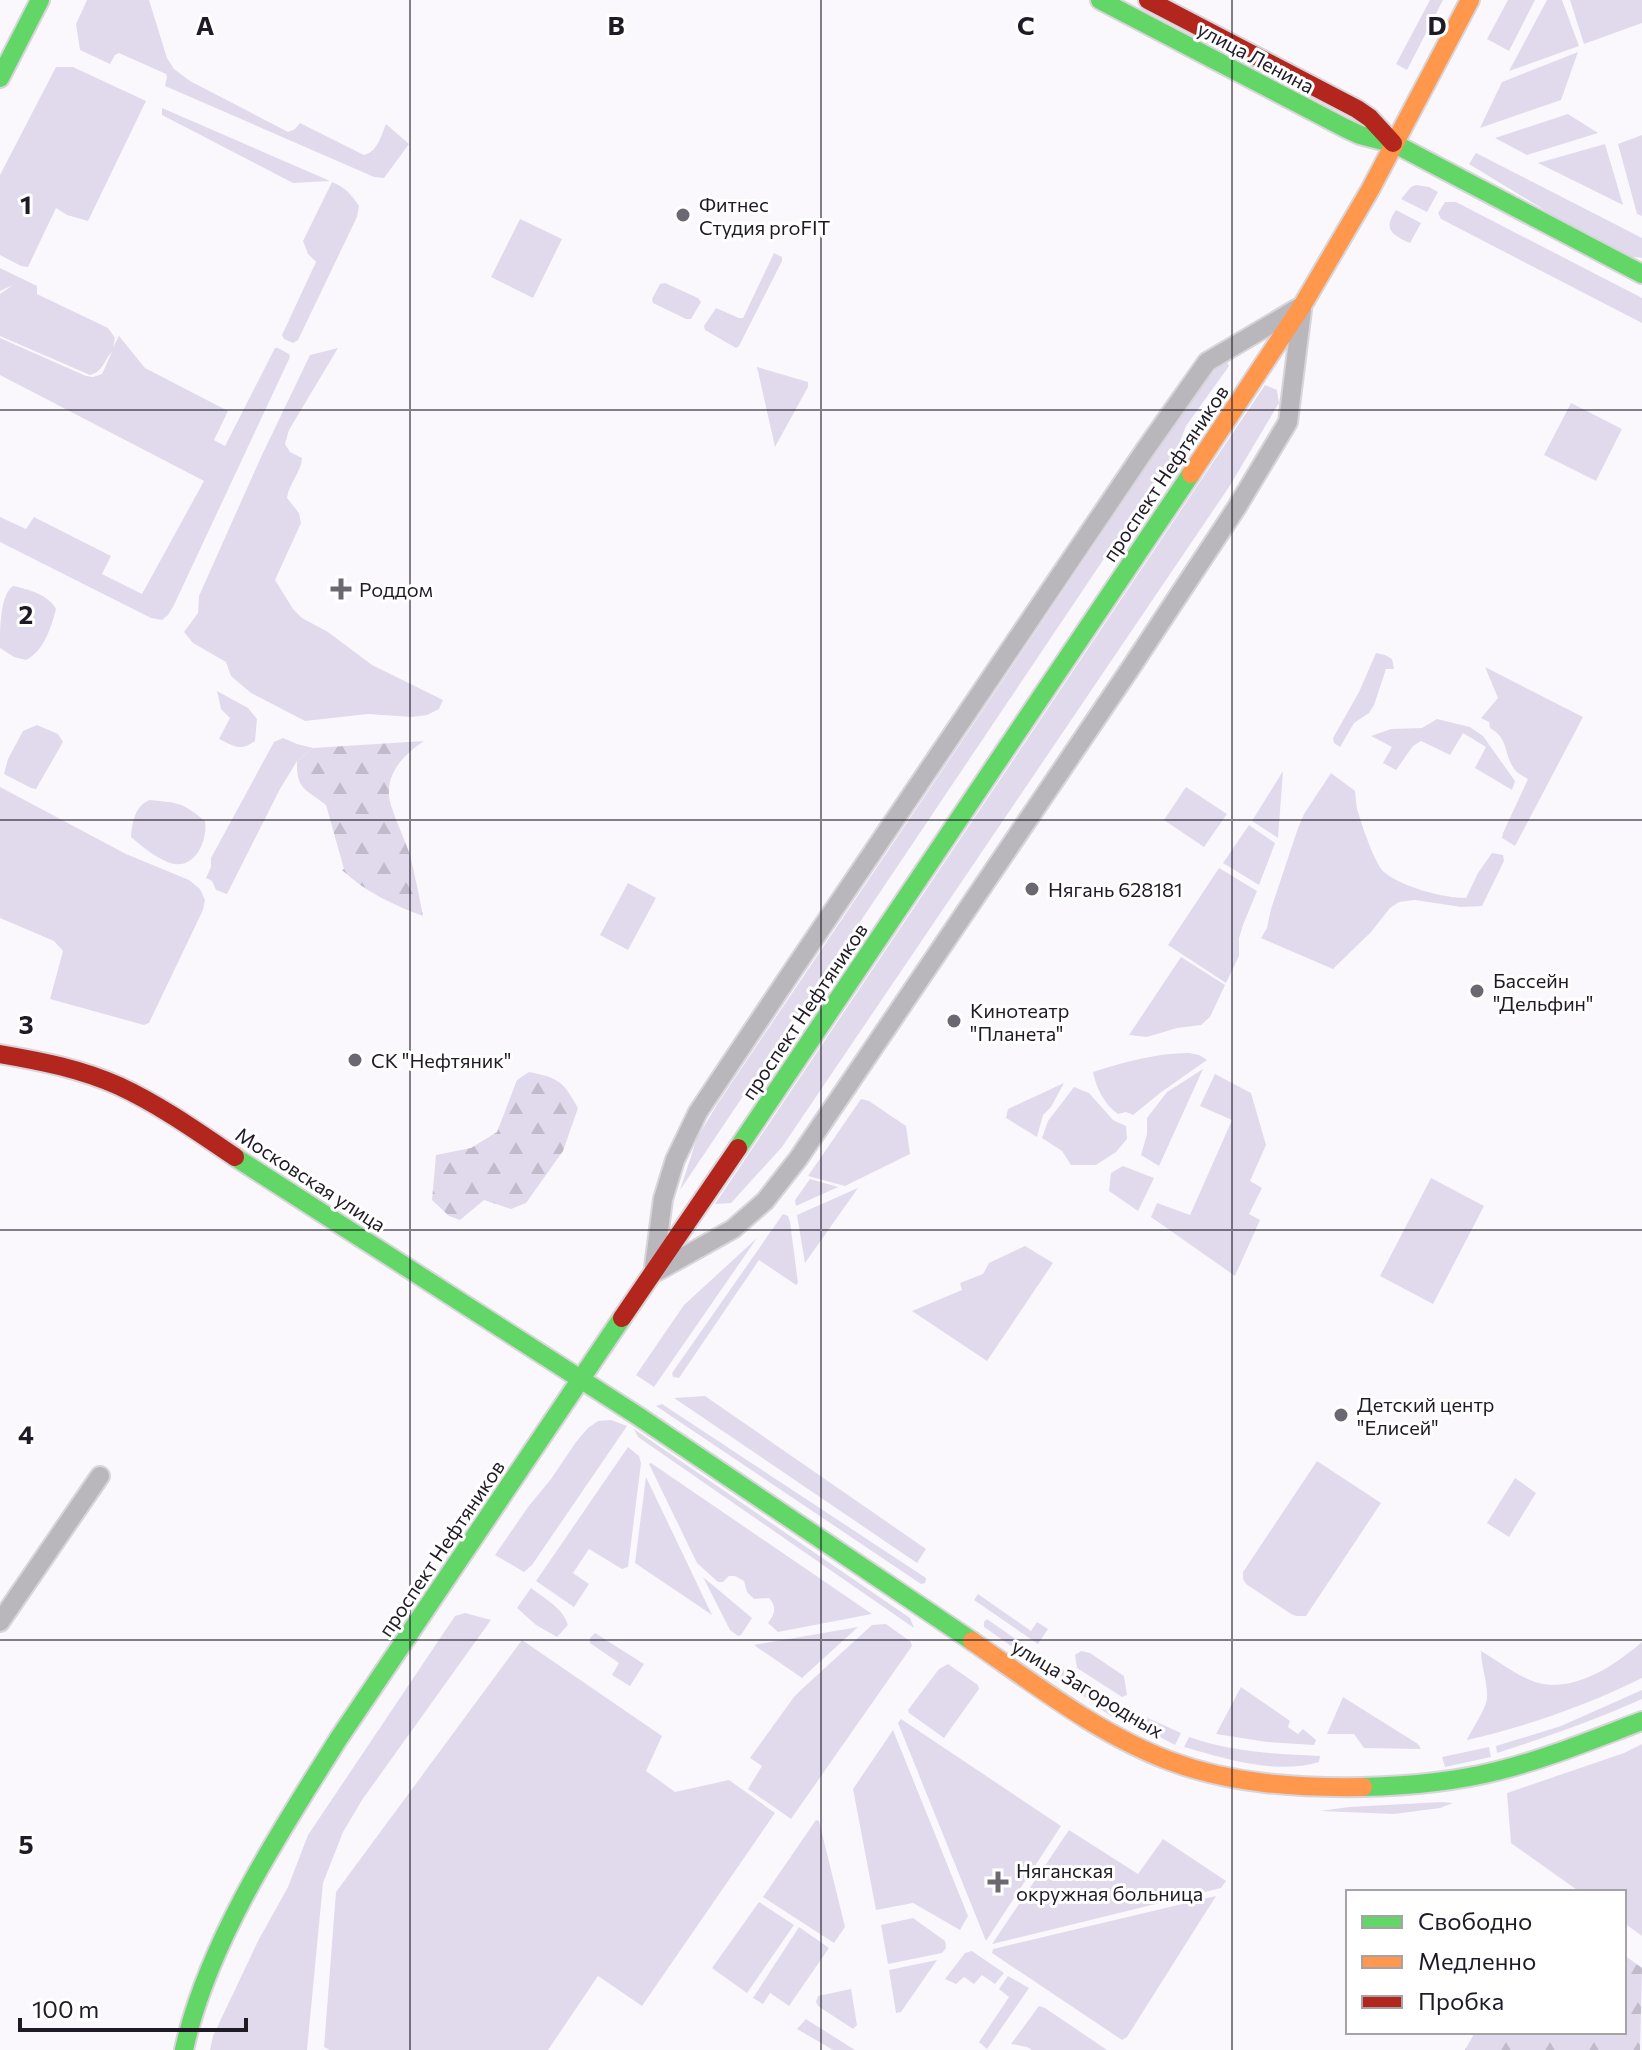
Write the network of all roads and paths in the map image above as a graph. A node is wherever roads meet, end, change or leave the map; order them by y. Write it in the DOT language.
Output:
graph roads {
  1 [pos="40,0"];
  2 [pos="1100,0"];
  3 [pos="1148,0"];
  4 [pos="1470,0"];
  5 [pos="0,78"];
  6 [pos="1395,144"];
  7 [pos="1642,274"];
  8 [pos="1302,306"];
  9 [pos="0,1054"];
  10 [pos="654,1274"];
  11 [pos="581,1380"];
  12 [pos="100,1476"];
  13 [pos="0,1622"];
  14 [pos="1642,1721"];
  15 [pos="184,2050"];
  1 -- 5 [label="main road"];
  2 -- 6 [label="main road, улица Ленина"];
  3 -- 6 [label="main road, улица Ленина"];
  4 -- 6 [label="main road, проспект Нефтяников"];
  6 -- 7 [label="main road, улица Ленина"];
  6 -- 8 [label="main road, проспект Нефтяников"];
  8 -- 10 [label="main road, проспект Нефтяников"];
  8 -- 10 [label="street"];
  8 -- 10 [label="street"];
  9 -- 11 [label="main road, Московская улица"];
  10 -- 11 [label="main road, проспект Нефтяников"];
  11 -- 14 [label="main road, улица Загородных"];
  11 -- 15 [label="main road, проспект Нефтяников"];
  12 -- 13 [label="street"];
}
